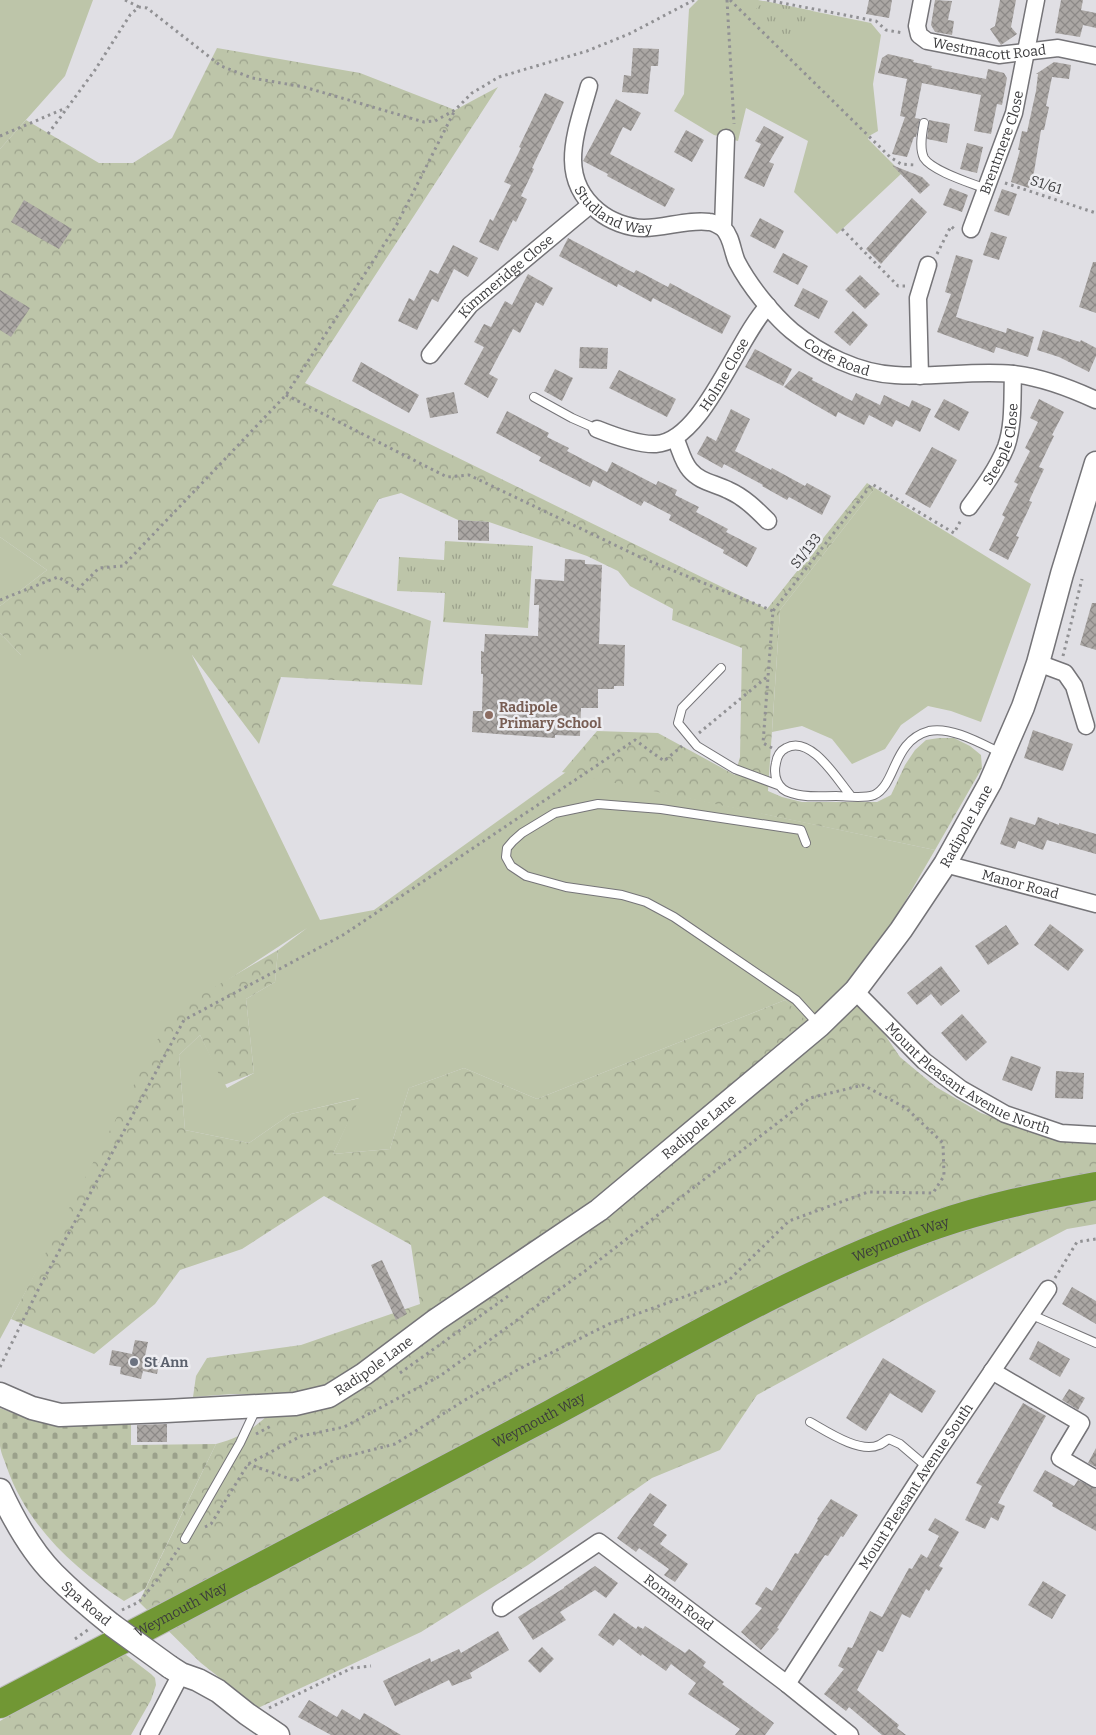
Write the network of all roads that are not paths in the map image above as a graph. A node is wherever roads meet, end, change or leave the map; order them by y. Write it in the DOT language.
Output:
graph roads {
  1 [pos="922,0"];
  2 [pos="1036,0"];
  3 [pos="1026,52"];
  4 [pos="1096,56"];
  5 [pos="589,86"];
  6 [pos="924,123"];
  7 [pos="726,145"];
  8 [pos="988,184"];
  9 [pos="590,205"];
  10 [pos="723,228"];
  11 [pos="971,230"];
  12 [pos="928,265"];
  13 [pos="768,306"];
  14 [pos="430,355"];
  15 [pos="1013,374"];
  16 [pos="920,376"];
  17 [pos="534,397"];
  18 [pos="1096,400"];
  19 [pos="597,429"];
  20 [pos="675,438"];
  21 [pos="1096,463"];
  22 [pos="1092,485"];
  23 [pos="969,507"];
  24 [pos="768,521"];
  25 [pos="1038,663"];
  26 [pos="721,668"];
  27 [pos="1086,726"];
  28 [pos="1003,754"];
  29 [pos="778,785"];
  30 [pos="851,796"];
  31 [pos="806,843"];
  32 [pos="945,864"];
  33 [pos="1096,904"];
  34 [pos="855,991"];
  35 [pos="819,1026"];
  36 [pos="1096,1135"];
  37 [pos="1096,1186"];
  38 [pos="1048,1289"];
  39 [pos="1032,1314"];
  40 [pos="1096,1343"];
  41 [pos="992,1371"];
  42 [pos="0,1394"];
  43 [pos="258,1405"];
  44 [pos="810,1422"];
  45 [pos="927,1467"];
  46 [pos="1096,1479"];
  47 [pos="0,1490"];
  48 [pos="185,1539"];
  49 [pos="502,1608"];
  50 [pos="175,1671"];
  51 [pos="787,1684"];
  52 [pos="0,1704"];
  53 [pos="149,1735"];
  54 [pos="278,1735"];
  55 [pos="850,1735"];
  1 -- 3 [label="street, Westmacott Road"];
  2 -- 3 [label="street, Brentmere Close"];
  3 -- 4 [label="street, Westmacott Road"];
  3 -- 8 [label="street, Brentmere Close"];
  5 -- 9 [label="street, Studland Way"];
  6 -- 8 [label="lane"];
  7 -- 10 [label="street, Corfe Road"];
  8 -- 11 [label="street, Brentmere Close"];
  9 -- 10 [label="street, Studland Way"];
  9 -- 14 [label="street, Kimmeridge Close"];
  10 -- 13 [label="street, Corfe Road"];
  12 -- 16 [label="street"];
  13 -- 16 [label="street, Corfe Road"];
  13 -- 20 [label="street, Holme Close"];
  15 -- 16 [label="street, Corfe Road"];
  15 -- 18 [label="street, Corfe Road"];
  15 -- 23 [label="street, Steeple Close"];
  17 -- 19 [label="lane"];
  19 -- 20 [label="street"];
  20 -- 24 [label="street"];
  21 -- 22 [label="street, Radipole Lane"];
  22 -- 25 [label="street, Radipole Lane"];
  25 -- 27 [label="street"];
  25 -- 28 [label="street, Radipole Lane"];
  26 -- 29 [label="lane"];
  28 -- 30 [label="lane"];
  28 -- 32 [label="street, Radipole Lane"];
  29 -- 30 [label="lane"];
  29 -- 30 [label="lane"];
  31 -- 35 [label="lane"];
  32 -- 33 [label="street, Manor Road"];
  32 -- 34 [label="street, Radipole Lane"];
  34 -- 35 [label="street, Radipole Lane"];
  34 -- 36 [label="street, Mount Pleasant Avenue North"];
  35 -- 43 [label="street, Radipole Lane"];
  37 -- 52 [label="highway, Weymouth Way"];
  38 -- 39 [label="street, Mount Pleasant Avenue South"];
  39 -- 40 [label="lane"];
  39 -- 41 [label="street, Mount Pleasant Avenue South"];
  41 -- 45 [label="street, Mount Pleasant Avenue South"];
  41 -- 46 [label="street"];
  42 -- 43 [label="street, Radipole Lane"];
  43 -- 48 [label="lane"];
  44 -- 45 [label="lane"];
  45 -- 51 [label="street, Mount Pleasant Avenue South"];
  47 -- 50 [label="street, Spa Road, bridge"];
  49 -- 51 [label="street, Roman Road"];
  50 -- 53 [label="street"];
  50 -- 54 [label="street, Spa Road"];
  51 -- 55 [label="street, Roman Road"];
}
